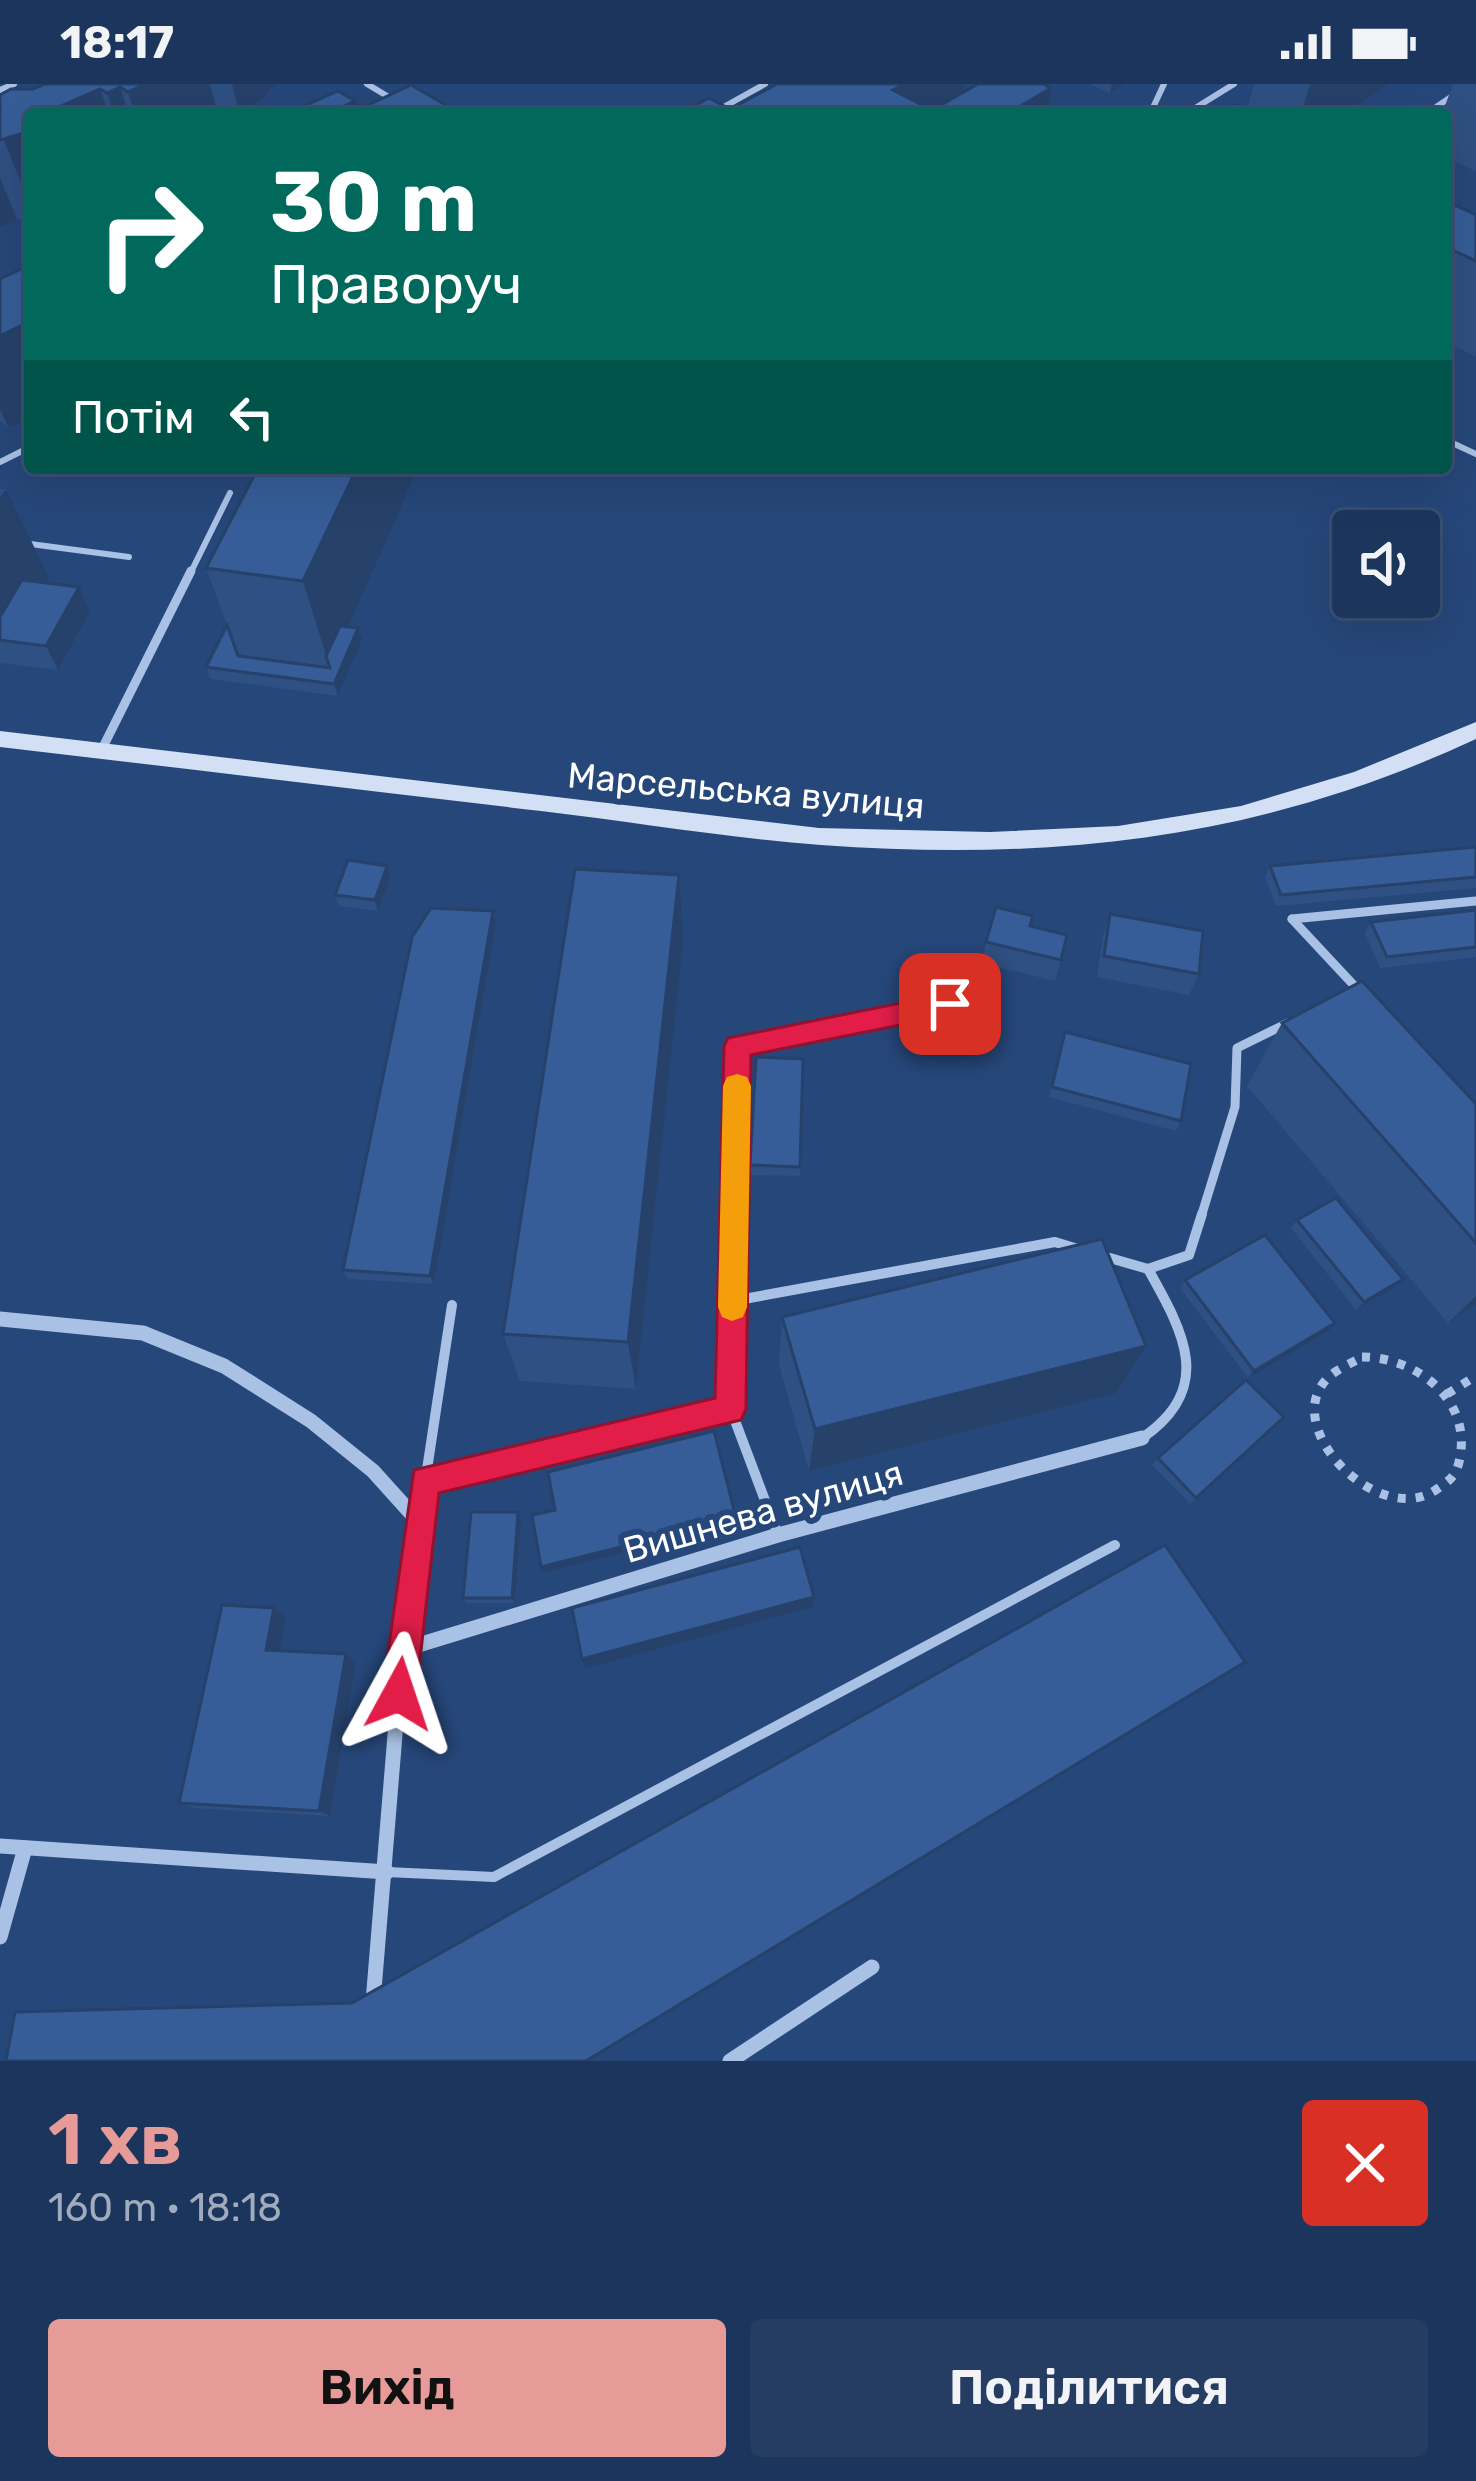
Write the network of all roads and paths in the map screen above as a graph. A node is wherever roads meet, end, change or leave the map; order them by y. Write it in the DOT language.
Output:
graph roads {
  1 [pos="14,84"];
  2 [pos="367,84"];
  3 [pos="765,84"];
  4 [pos="1234,84"];
  5 [pos="1470,84"];
  6 [pos="0,90"];
  7 [pos="407,108"];
  8 [pos="722,108"];
  9 [pos="1195,108"];
  10 [pos="1435,108"];
  11 [pos="230,493"];
  12 [pos="0,540"];
  13 [pos="129,557"];
  14 [pos="1475,732"];
  15 [pos="0,739"];
  16 [pos="101,751"];
  17 [pos="1476,901"];
  18 [pos="1358,990"];
  19 [pos="992,996"];
  20 [pos="1338,1000"];
  21 [pos="1373,1006"];
  22 [pos="1298,1019"];
  23 [pos="1148,1269"];
  24 [pos="733,1301"];
  25 [pos="452,1305"];
  26 [pos="0,1319"];
  27 [pos="1476,1376"];
  28 [pos="1447,1394"];
  29 [pos="730,1409"];
  30 [pos="1142,1438"];
  31 [pos="425,1481"];
  32 [pos="419,1522"];
  33 [pos="778,1535"];
  34 [pos="1115,1545"];
  35 [pos="402,1649"];
  36 [pos="0,1846"];
  37 [pos="25,1848"];
  38 [pos="387,1872"];
  39 [pos="0,1937"];
  40 [pos="872,1966"];
  41 [pos="373,2002"];
  42 [pos="730,2061"];
  1 -- 6 [label="lane"];
  2 -- 7 [label="lane"];
  3 -- 8 [label="lane"];
  4 -- 9 [label="lane"];
  5 -- 10 [label="lane"];
  11 -- 16 [label="lane"];
  12 -- 13 [label="lane"];
  14 -- 16 [label="street, Марсельська вулиця"];
  15 -- 16 [label="street, Марсельська вулиця"];
  17 -- 18 [label="lane"];
  18 -- 20 [label="lane"];
  18 -- 21 [label="lane"];
  19 -- 24 [label="lane"];
  22 -- 23 [label="lane"];
  23 -- 24 [label="lane"];
  23 -- 30 [label="lane"];
  24 -- 29 [label="lane"];
  25 -- 31 [label="lane"];
  26 -- 32 [label="street"];
  27 -- 28 [label="path"];
  28 -- 28 [label="path"];
  29 -- 31 [label="lane"];
  29 -- 33 [label="lane"];
  30 -- 33 [label="street, Вишнева вулиця"];
  31 -- 32 [label="lane"];
  32 -- 35 [label="street"];
  33 -- 35 [label="street, Вишнева вулиця"];
  34 -- 38 [label="lane"];
  35 -- 38 [label="street"];
  36 -- 37 [label="street"];
  37 -- 38 [label="street"];
  37 -- 39 [label="street"];
  38 -- 41 [label="street"];
  40 -- 42 [label="street"];
}
